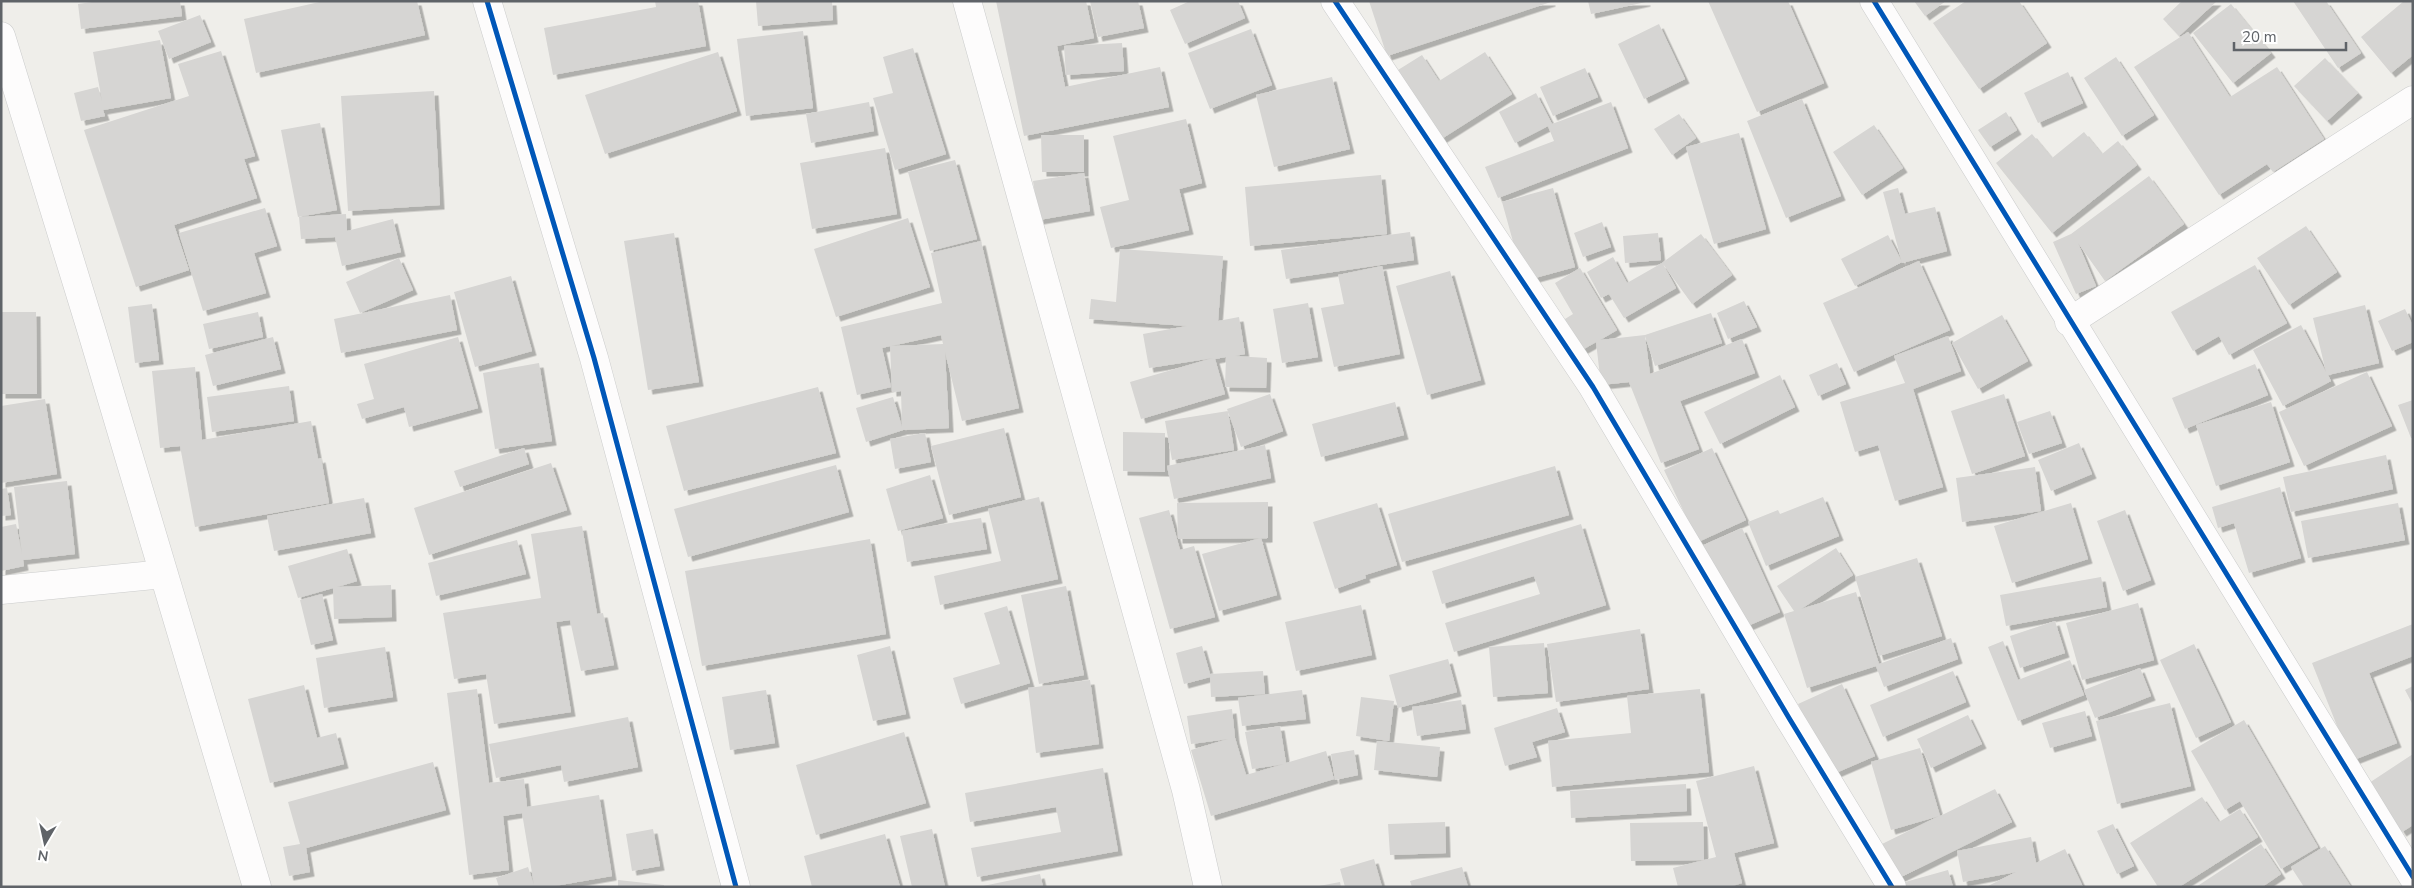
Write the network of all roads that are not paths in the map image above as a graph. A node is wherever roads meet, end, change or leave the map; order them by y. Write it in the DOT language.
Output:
graph roads {
  1 [pos="487,1"];
  2 [pos="967,1"];
  3 [pos="1335,1"];
  4 [pos="1874,1"];
  5 [pos="1,36"];
  6 [pos="2413,100"];
  7 [pos="2070,322"];
  8 [pos="164,574"];
  9 [pos="1,590"];
  10 [pos="2413,877"];
  11 [pos="257,887"];
  12 [pos="736,887"];
  13 [pos="1208,887"];
  14 [pos="1892,887"];
  1 -- 12 [label="street"];
  2 -- 13 [label="street"];
  3 -- 14 [label="street"];
  4 -- 7 [label="street"];
  5 -- 8 [label="street"];
  6 -- 7 [label="street"];
  7 -- 10 [label="street"];
  8 -- 9 [label="street"];
  8 -- 11 [label="street"];
}
